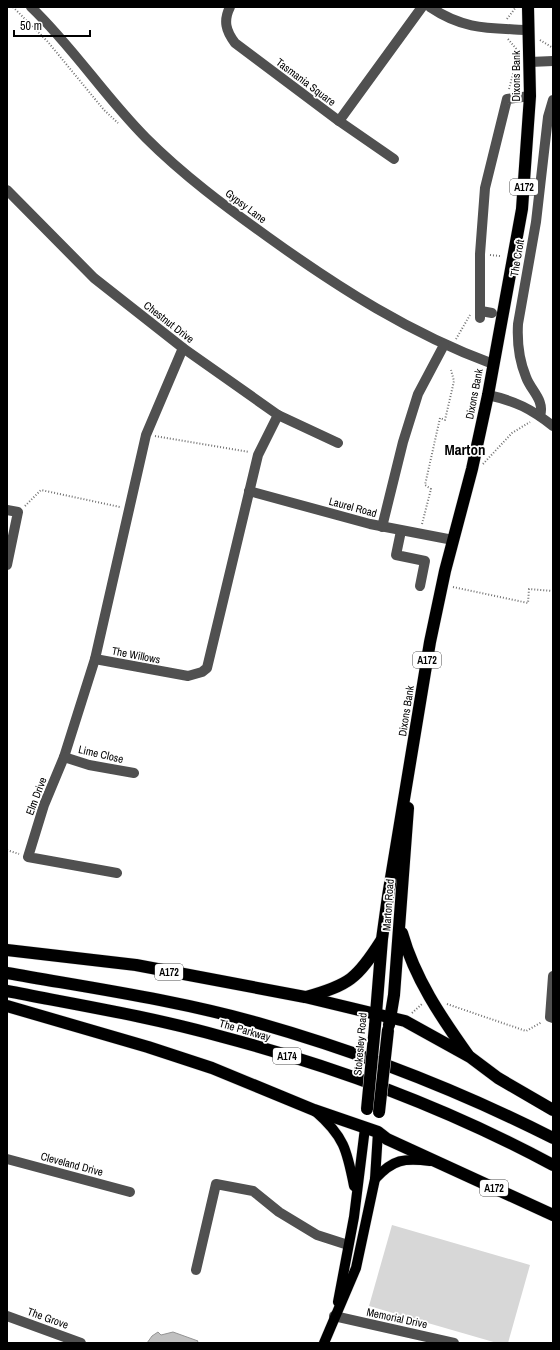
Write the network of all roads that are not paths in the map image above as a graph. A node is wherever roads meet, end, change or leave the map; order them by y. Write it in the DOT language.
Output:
graph roads {
  1 [pos="31,7"];
  2 [pos="230,7"];
  3 [pos="422,7"];
  4 [pos="430,7"];
  5 [pos="528,7"];
  6 [pos="528,30"];
  7 [pos="553,61"];
  8 [pos="530,62"];
  9 [pos="530,96"];
  10 [pos="553,100"];
  11 [pos="339,121"];
  12 [pos="394,159"];
  13 [pos="7,190"];
  14 [pos="492,314"];
  15 [pos="444,344"];
  16 [pos="183,348"];
  17 [pos="493,364"];
  18 [pos="488,395"];
  19 [pos="278,415"];
  20 [pos="540,416"];
  21 [pos="553,426"];
  22 [pos="338,442"];
  23 [pos="249,491"];
  24 [pos="7,510"];
  25 [pos="382,527"];
  26 [pos="401,531"];
  27 [pos="452,540"];
  28 [pos="7,565"];
  29 [pos="420,586"];
  30 [pos="95,660"];
  31 [pos="64,757"];
  32 [pos="134,773"];
  33 [pos="408,781"];
  34 [pos="117,873"];
  35 [pos="388,896"];
  36 [pos="402,898"];
  37 [pos="400,924"];
  38 [pos="382,939"];
  39 [pos="7,950"];
  40 [pos="7,973"];
  41 [pos="553,976"];
  42 [pos="7,991"];
  43 [pos="305,998"];
  44 [pos="7,1006"];
  45 [pos="376,1013"];
  46 [pos="390,1017"];
  47 [pos="552,1017"];
  48 [pos="388,1030"];
  49 [pos="470,1057"];
  50 [pos="314,1110"];
  51 [pos="373,1110"];
  52 [pos="553,1110"];
  53 [pos="365,1128"];
  54 [pos="378,1132"];
  55 [pos="553,1138"];
  56 [pos="7,1159"];
  57 [pos="440,1163"];
  58 [pos="553,1165"];
  59 [pos="375,1179"];
  60 [pos="130,1192"];
  61 [pos="356,1196"];
  62 [pos="553,1215"];
  63 [pos="348,1245"];
  64 [pos="196,1270"];
  65 [pos="336,1313"];
  66 [pos="7,1316"];
  67 [pos="81,1343"];
  68 [pos="324,1343"];
  69 [pos="454,1343"];
  1 -- 15 [label="street, Gypsy Lane"];
  2 -- 11 [label="street, Tasmania Square"];
  3 -- 11 [label="street, Tasmania Square"];
  4 -- 6 [label="street"];
  5 -- 6 [label="highway, Dixons Bank / A172"];
  6 -- 8 [label="highway, Dixons Bank / A172"];
  7 -- 8 [label="street"];
  8 -- 9 [label="highway, Dixons Bank / A172"];
  9 -- 14 [label="street"];
  9 -- 17 [label="highway, Dixons Bank / A172"];
  10 -- 20 [label="street, The Croft"];
  11 -- 12 [label="street"];
  13 -- 16 [label="street, Chestnut Drive"];
  15 -- 17 [label="street, Gypsy Lane"];
  15 -- 25 [label="street"];
  16 -- 19 [label="street, Chestnut Drive"];
  16 -- 30 [label="street, The Willows"];
  17 -- 18 [label="highway, Dixons Bank / A172"];
  18 -- 20 [label="street"];
  18 -- 27 [label="highway, Dixons Bank / A172"];
  19 -- 22 [label="street, Chestnut Drive"];
  19 -- 23 [label="street, The Willows"];
  20 -- 21 [label="street"];
  23 -- 25 [label="street, Laurel Road"];
  23 -- 30 [label="street, The Willows"];
  24 -- 28 [label="street"];
  25 -- 26 [label="street, Laurel Road"];
  26 -- 27 [label="street, Laurel Road"];
  26 -- 29 [label="street"];
  27 -- 33 [label="highway, Dixons Bank / A172"];
  30 -- 31 [label="street, Elm Drive"];
  31 -- 32 [label="street, Lime Close"];
  31 -- 34 [label="street, Elm Drive"];
  33 -- 35 [label="highway, Stokesley Road / A172"];
  33 -- 36 [label="highway, Marton Road / A172"];
  35 -- 36 [label="highway"];
  35 -- 38 [label="highway, Stokesley Road / A172"];
  36 -- 37 [label="highway, Marton Road / A172"];
  37 -- 46 [label="highway, Marton Road / A172"];
  37 -- 49 [label="highway"];
  38 -- 43 [label="highway, A172"];
  38 -- 45 [label="highway, Stokesley Road / A172"];
  39 -- 43 [label="highway, A172"];
  40 -- 55 [label="highway, The Parkway / A174"];
  41 -- 47 [label="street"];
  42 -- 58 [label="highway, The Parkway / A174"];
  43 -- 45 [label="highway, A172"];
  44 -- 50 [label="highway"];
  45 -- 46 [label="highway, A172"];
  45 -- 51 [label="highway, Stokesley Road / A172, bridge"];
  46 -- 48 [label="highway, Marton Road / A172"];
  46 -- 49 [label="highway"];
  48 -- 51 [label="highway, Stokesley Road / A172, bridge"];
  49 -- 52 [label="highway"];
  50 -- 53 [label="highway"];
  50 -- 61 [label="main road"];
  51 -- 53 [label="highway, Stokesley Road / A172"];
  51 -- 54 [label="highway, Stokesley Road / A172"];
  53 -- 54 [label="highway"];
  53 -- 61 [label="main road, Stokesley Road / A172"];
  54 -- 57 [label="highway, A172"];
  54 -- 59 [label="main road, Stokesley Road / A172"];
  56 -- 60 [label="street, Cleveland Drive"];
  57 -- 59 [label="main road, A172"];
  57 -- 62 [label="highway, A172"];
  59 -- 65 [label="main road, Stokesley Road / A172"];
  61 -- 63 [label="main road, Stokesley Road / A172"];
  63 -- 64 [label="street"];
  63 -- 65 [label="main road, Stokesley Road / A172"];
  65 -- 68 [label="main road, Stokesley Road / A172"];
  65 -- 69 [label="street, Memorial Drive"];
  66 -- 67 [label="street, The Grove"];
}
